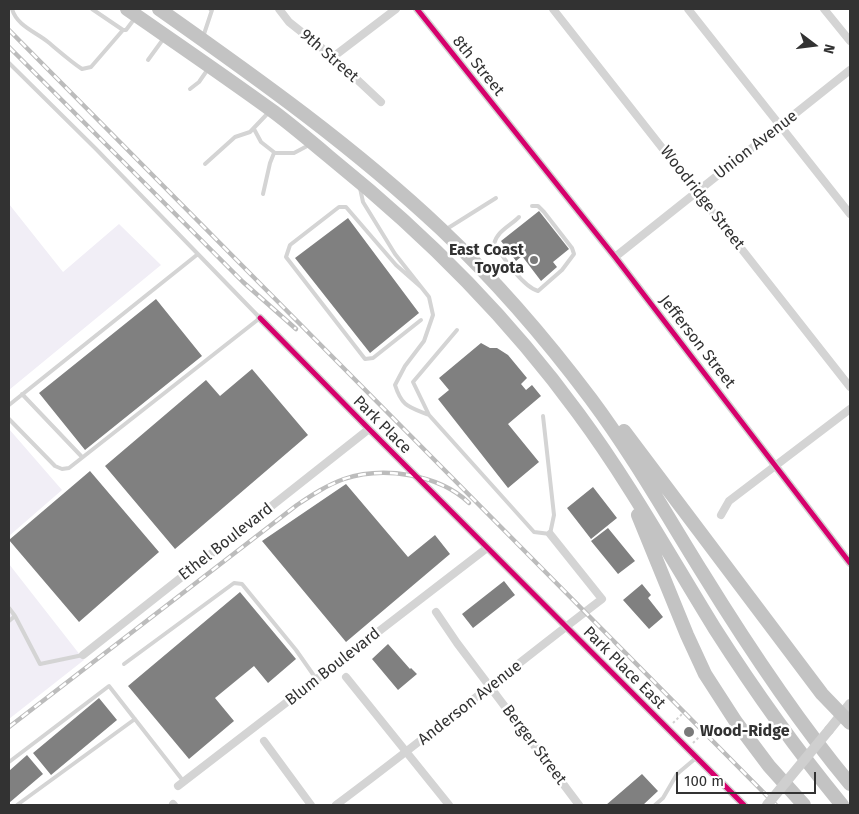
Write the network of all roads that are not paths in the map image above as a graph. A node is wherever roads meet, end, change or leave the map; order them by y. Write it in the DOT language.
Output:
graph roads {
  1 [pos="12,9"];
  2 [pos="92,9"];
  3 [pos="159,9"];
  4 [pos="210,9"];
  5 [pos="279,9"];
  6 [pos="396,9"];
  7 [pos="417,9"];
  8 [pos="553,9"];
  9 [pos="688,9"];
  10 [pos="824,9"];
  11 [pos="132,12"];
  12 [pos="123,30"];
  13 [pos="166,36"];
  14 [pos="202,40"];
  15 [pos="850,42"];
  16 [pos="333,57"];
  17 [pos="148,60"];
  18 [pos="9,63"];
  19 [pos="210,67"];
  20 [pos="850,70"];
  21 [pos="190,89"];
  22 [pos="380,102"];
  23 [pos="271,110"];
  24 [pos="781,125"];
  25 [pos="254,129"];
  26 [pos="521,139"];
  27 [pos="313,143"];
  28 [pos="275,153"];
  29 [pos="205,164"];
  30 [pos="357,179"];
  31 [pos="697,191"];
  32 [pos="262,194"];
  33 [pos="496,198"];
  34 [pos="532,206"];
  35 [pos="850,214"];
  36 [pos="519,217"];
  37 [pos="443,231"];
  38 [pos="198,254"];
  39 [pos="614,257"];
  40 [pos="421,287"];
  41 [pos="260,318"];
  42 [pos="421,320"];
  43 [pos="457,330"];
  44 [pos="554,352"];
  45 [pos="850,387"];
  46 [pos="22,394"];
  47 [pos="9,405"];
  48 [pos="850,410"];
  49 [pos="429,415"];
  50 [pos="543,416"];
  51 [pos="9,420"];
  52 [pos="369,429"];
  53 [pos="82,458"];
  54 [pos="776,465"];
  55 [pos="622,475"];
  56 [pos="721,515"];
  57 [pos="550,534"];
  58 [pos="487,548"];
  59 [pos="850,563"];
  60 [pos="9,608"];
  61 [pos="436,612"];
  62 [pos="15,616"];
  63 [pos="9,621"];
  64 [pos="566,627"];
  65 [pos="83,655"];
  66 [pos="124,664"];
  67 [pos="346,677"];
  68 [pos="317,680"];
  69 [pos="490,685"];
  70 [pos="848,714"];
  71 [pos="135,719"];
  72 [pos="264,741"];
  73 [pos="408,752"];
  74 [pos="696,758"];
  75 [pos="9,762"];
  76 [pos="181,784"];
  77 [pos="785,784"];
  78 [pos="850,784"];
  79 [pos="17,805"];
  80 [pos="312,805"];
  81 [pos="336,805"];
  82 [pos="449,805"];
  83 [pos="579,805"];
  84 [pos="655,805"];
  85 [pos="744,805"];
  86 [pos="767,805"];
  87 [pos="804,805"];
  88 [pos="842,805"];
  1 -- 12 [label="lane"];
  2 -- 12 [label="lane"];
  3 -- 14 [label="highway"];
  4 -- 14 [label="lane"];
  5 -- 16 [label="street, 9th Street"];
  6 -- 16 [label="street"];
  7 -- 26 [label="street, 8th Street"];
  8 -- 31 [label="street, Woodridge Street"];
  9 -- 24 [label="street"];
  10 -- 15 [label="street"];
  11 -- 12 [label="lane"];
  11 -- 13 [label="highway"];
  13 -- 17 [label="lane"];
  13 -- 19 [label="highway"];
  14 -- 37 [label="highway"];
  16 -- 22 [label="street, 9th Street"];
  18 -- 38 [label="lane"];
  19 -- 21 [label="lane"];
  19 -- 23 [label="highway"];
  20 -- 24 [label="street, Union Avenue"];
  23 -- 25 [label="lane"];
  23 -- 27 [label="highway"];
  24 -- 31 [label="street, Union Avenue"];
  24 -- 35 [label="street"];
  25 -- 28 [label="lane"];
  25 -- 29 [label="lane"];
  26 -- 39 [label="street, Jefferson Street"];
  27 -- 28 [label="lane"];
  27 -- 30 [label="highway"];
  28 -- 32 [label="lane"];
  30 -- 40 [label="lane"];
  30 -- 55 [label="highway"];
  31 -- 39 [label="street, Union Avenue"];
  31 -- 45 [label="street, Woodridge Street"];
  33 -- 37 [label="lane"];
  34 -- 36 [label="lane"];
  37 -- 44 [label="highway"];
  38 -- 41 [label="lane"];
  38 -- 46 [label="lane"];
  39 -- 54 [label="street, Jefferson Street"];
  40 -- 42 [label="lane"];
  40 -- 49 [label="lane"];
  41 -- 52 [label="street, Park Place"];
  41 -- 53 [label="lane"];
  43 -- 49 [label="lane"];
  44 -- 70 [label="highway"];
  44 -- 78 [label="highway"];
  46 -- 47 [label="lane"];
  46 -- 53 [label="lane"];
  48 -- 54 [label="street"];
  49 -- 57 [label="lane"];
  50 -- 57 [label="lane"];
  51 -- 53 [label="lane"];
  52 -- 58 [label="street, Park Place"];
  52 -- 65 [label="street, Ethel Boulevard"];
  54 -- 56 [label="street"];
  54 -- 59 [label="street, Jefferson Street"];
  55 -- 77 [label="highway"];
  55 -- 88 [label="highway"];
  57 -- 64 [label="street, Anderson Avenue"];
  58 -- 64 [label="street, Park Place East"];
  58 -- 68 [label="street, Blum Boulevard"];
  60 -- 62 [label="lane"];
  61 -- 69 [label="street, Berger Street"];
  62 -- 63 [label="lane"];
  62 -- 65 [label="lane"];
  64 -- 69 [label="street, Anderson Avenue"];
  64 -- 74 [label="street, Park Place East"];
  66 -- 68 [label="lane"];
  67 -- 73 [label="street"];
  68 -- 76 [label="street, Blum Boulevard"];
  69 -- 73 [label="street, Anderson Avenue"];
  69 -- 83 [label="street, Berger Street"];
  70 -- 77 [label="main road, bridge"];
  71 -- 75 [label="lane"];
  71 -- 76 [label="lane"];
  71 -- 79 [label="lane"];
  72 -- 80 [label="street"];
  73 -- 81 [label="street, Anderson Avenue"];
  73 -- 82 [label="street"];
  74 -- 84 [label="lane"];
  74 -- 85 [label="street, Park Place East"];
  77 -- 86 [label="main road, bridge"];
  77 -- 87 [label="highway"];
}
